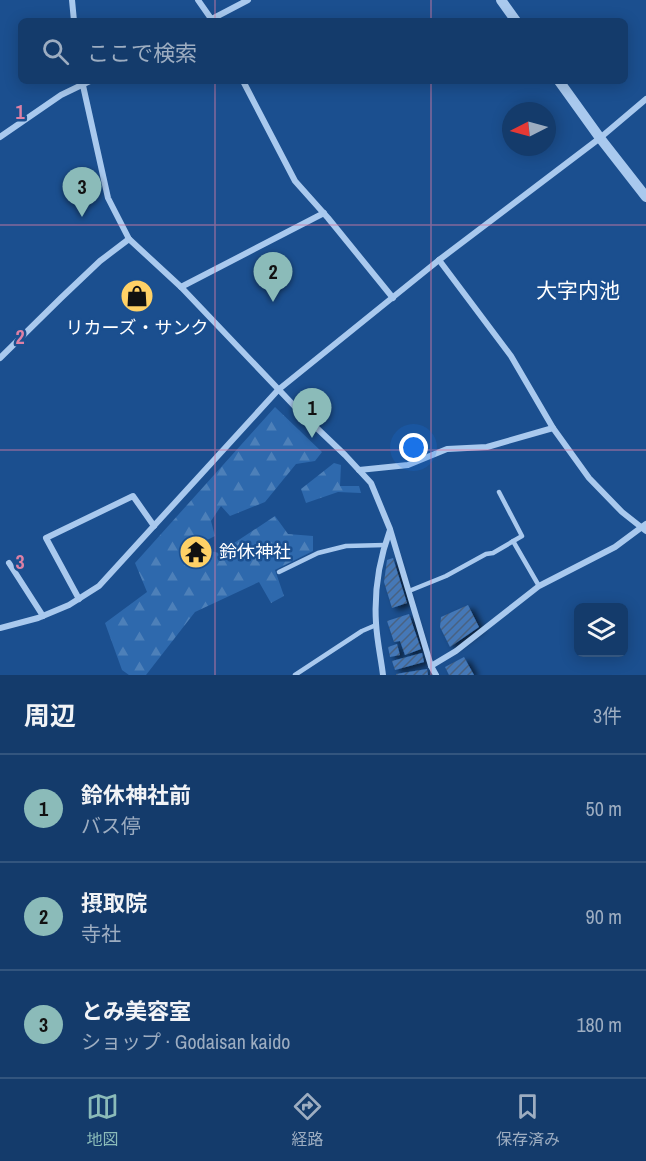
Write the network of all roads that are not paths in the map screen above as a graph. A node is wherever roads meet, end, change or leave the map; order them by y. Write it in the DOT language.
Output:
graph roads {
  1 [pos="72,0"];
  2 [pos="198,0"];
  3 [pos="248,0"];
  4 [pos="501,0"];
  5 [pos="74,18"];
  6 [pos="210,18"];
  7 [pos="215,18"];
  8 [pos="514,18"];
  9 [pos="80,84"];
  10 [pos="82,84"];
  11 [pos="245,84"];
  12 [pos="561,84"];
  13 [pos="646,99"];
  14 [pos="0,137"];
  15 [pos="600,138"];
  16 [pos="646,197"];
  17 [pos="324,213"];
  18 [pos="129,239"];
  19 [pos="439,260"];
  20 [pos="181,288"];
  21 [pos="393,298"];
  22 [pos="0,358"];
  23 [pos="278,390"];
  24 [pos="553,428"];
  25 [pos="359,470"];
  26 [pos="499,492"];
  27 [pos="153,526"];
  28 [pos="645,527"];
  29 [pos="390,529"];
  30 [pos="513,542"];
  31 [pos="385,544"];
  32 [pos="9,563"];
  33 [pos="279,572"];
  34 [pos="539,586"];
  35 [pos="410,591"];
  36 [pos="79,599"];
  37 [pos="43,616"];
  38 [pos="376,625"];
  39 [pos="0,628"];
  40 [pos="431,666"];
  41 [pos="295,675"];
  42 [pos="383,675"];
  43 [pos="435,675"];
  1 -- 5 [label="street"];
  2 -- 6 [label="street"];
  3 -- 7 [label="street"];
  4 -- 8 [label="street"];
  9 -- 14 [label="street"];
  10 -- 18 [label="street"];
  11 -- 17 [label="street"];
  12 -- 15 [label="street"];
  13 -- 15 [label="street"];
  15 -- 16 [label="street"];
  15 -- 19 [label="street"];
  17 -- 20 [label="street"];
  17 -- 21 [label="street"];
  18 -- 20 [label="street"];
  18 -- 22 [label="street"];
  19 -- 21 [label="street"];
  19 -- 24 [label="street"];
  20 -- 23 [label="street"];
  21 -- 23 [label="street"];
  23 -- 25 [label="street"];
  23 -- 27 [label="street"];
  24 -- 25 [label="street"];
  24 -- 28 [label="street"];
  25 -- 29 [label="street"];
  26 -- 30 [label="lane"];
  27 -- 36 [label="street"];
  27 -- 36 [label="street"];
  28 -- 34 [label="street"];
  29 -- 31 [label="street"];
  29 -- 35 [label="street"];
  30 -- 34 [label="lane"];
  30 -- 35 [label="lane"];
  31 -- 33 [label="lane"];
  31 -- 38 [label="street"];
  32 -- 37 [label="street"];
  34 -- 40 [label="street"];
  35 -- 40 [label="street"];
  36 -- 37 [label="street"];
  37 -- 39 [label="street"];
  38 -- 41 [label="lane"];
  38 -- 42 [label="street"];
  40 -- 43 [label="street"];
}
